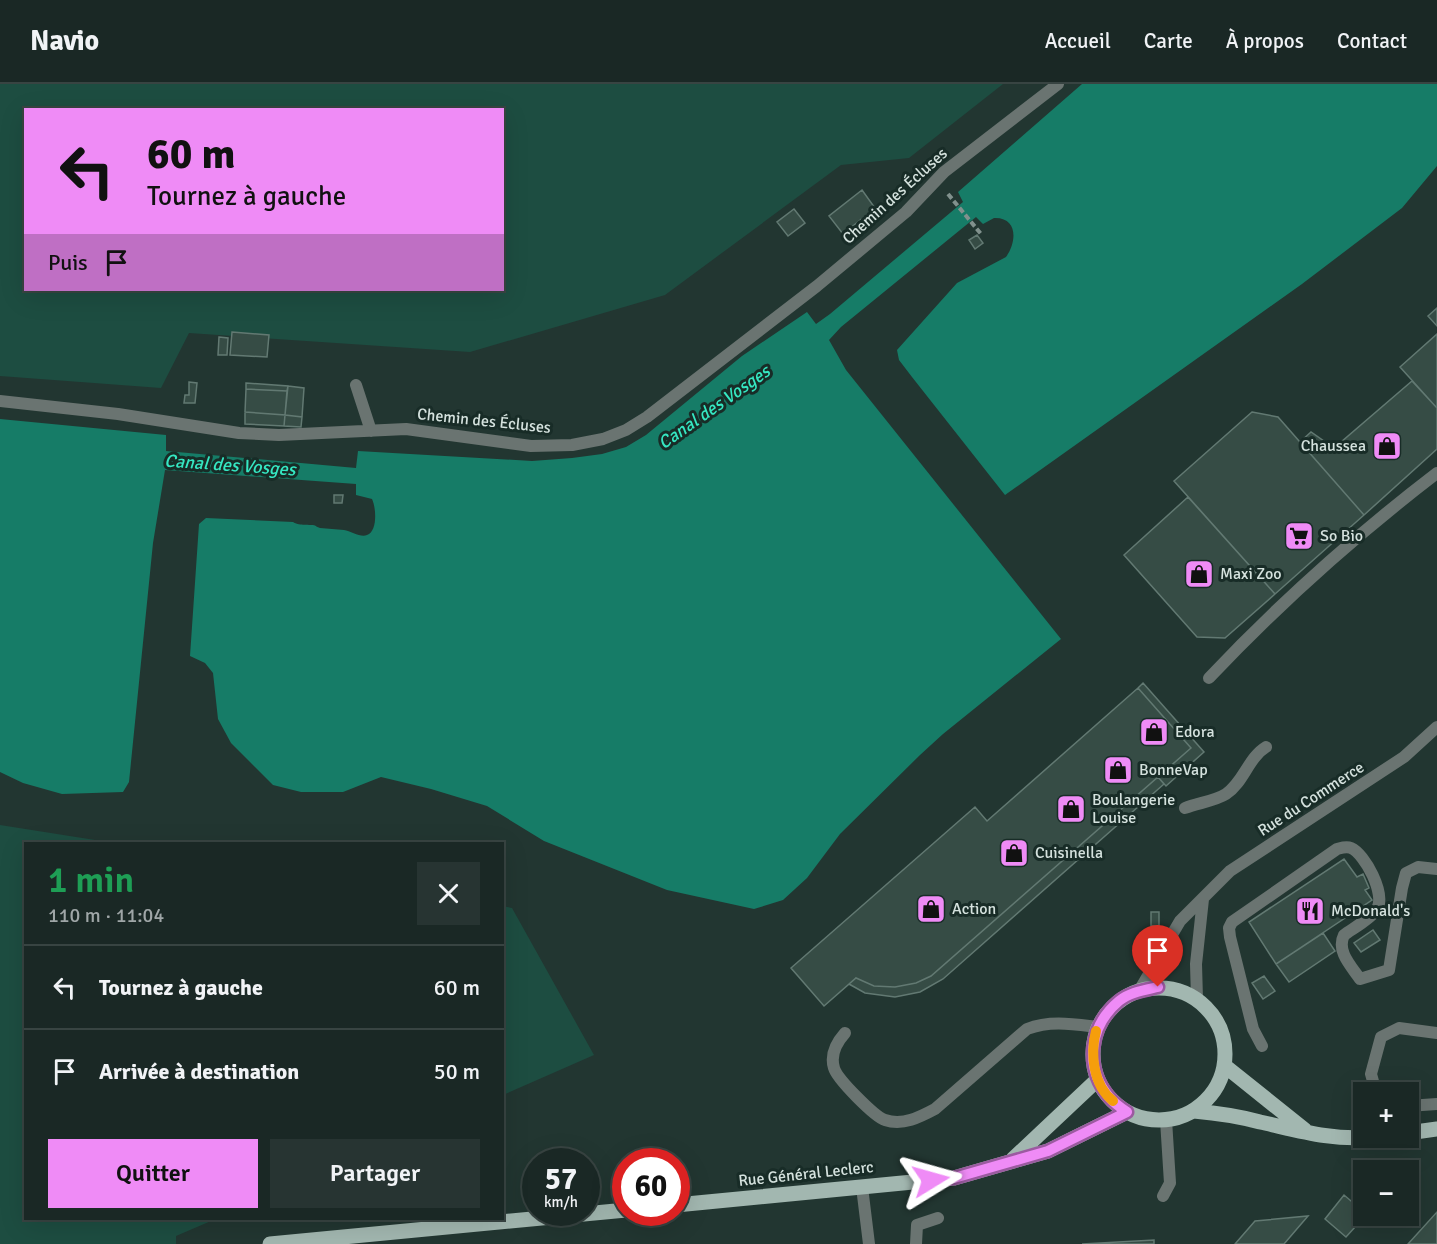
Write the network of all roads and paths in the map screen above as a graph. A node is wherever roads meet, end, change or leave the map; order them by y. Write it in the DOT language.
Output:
graph roads {
  1 [pos="1058,84"];
  2 [pos="955,203"];
  3 [pos="981,234"];
  4 [pos="356,385"];
  5 [pos="0,401"];
  6 [pos="371,431"];
  7 [pos="1437,473"];
  8 [pos="1209,678"];
  9 [pos="1437,727"];
  10 [pos="1266,747"];
  11 [pos="1185,808"];
  12 [pos="1437,870"];
  13 [pos="1203,899"];
  14 [pos="1139,991"];
  15 [pos="1197,999"];
  16 [pos="1097,1027"];
  17 [pos="845,1033"];
  18 [pos="1437,1033"];
  19 [pos="1262,1046"];
  20 [pos="1225,1066"];
  21 [pos="1098,1080"];
  22 [pos="1373,1082"];
  23 [pos="1437,1104"];
  24 [pos="1419,1105"];
  25 [pos="1194,1111"];
  26 [pos="1127,1112"];
  27 [pos="1166,1120"];
  28 [pos="1437,1129"];
  29 [pos="1419,1131"];
  30 [pos="1310,1134"];
  31 [pos="1353,1139"];
  32 [pos="1009,1163"];
  33 [pos="862,1187"];
  34 [pos="1162,1196"];
  35 [pos="690,1204"];
  36 [pos="612,1211"];
  37 [pos="938,1218"];
  38 [pos="270,1244"];
  39 [pos="869,1244"];
  40 [pos="916,1244"];
  1 -- 6 [label="street, Chemin des Écluses"];
  2 -- 3 [label="path"];
  4 -- 6 [label="street"];
  5 -- 6 [label="street, Chemin des Écluses"];
  7 -- 8 [label="street"];
  9 -- 13 [label="street, Rue du Commerce"];
  10 -- 11 [label="street"];
  12 -- 19 [label="street"];
  13 -- 14 [label="street, Rue du Commerce"];
  13 -- 15 [label="street"];
  14 -- 15 [label="main road"];
  14 -- 16 [label="main road"];
  15 -- 20 [label="main road"];
  16 -- 17 [label="street"];
  16 -- 21 [label="main road"];
  18 -- 22 [label="street"];
  20 -- 25 [label="main road"];
  20 -- 30 [label="main road"];
  21 -- 26 [label="main road"];
  21 -- 32 [label="main road, Rue Général Leclerc"];
  23 -- 24 [label="street"];
  25 -- 27 [label="main road"];
  25 -- 30 [label="main road"];
  26 -- 27 [label="main road"];
  26 -- 32 [label="main road, Rue Général Leclerc"];
  27 -- 34 [label="street"];
  28 -- 29 [label="main road"];
  30 -- 31 [label="main road"];
  32 -- 33 [label="main road, Rue Général Leclerc"];
  33 -- 35 [label="main road, Rue Général Leclerc"];
  33 -- 39 [label="street"];
  36 -- 38 [label="main road"];
  37 -- 40 [label="street"];
}
